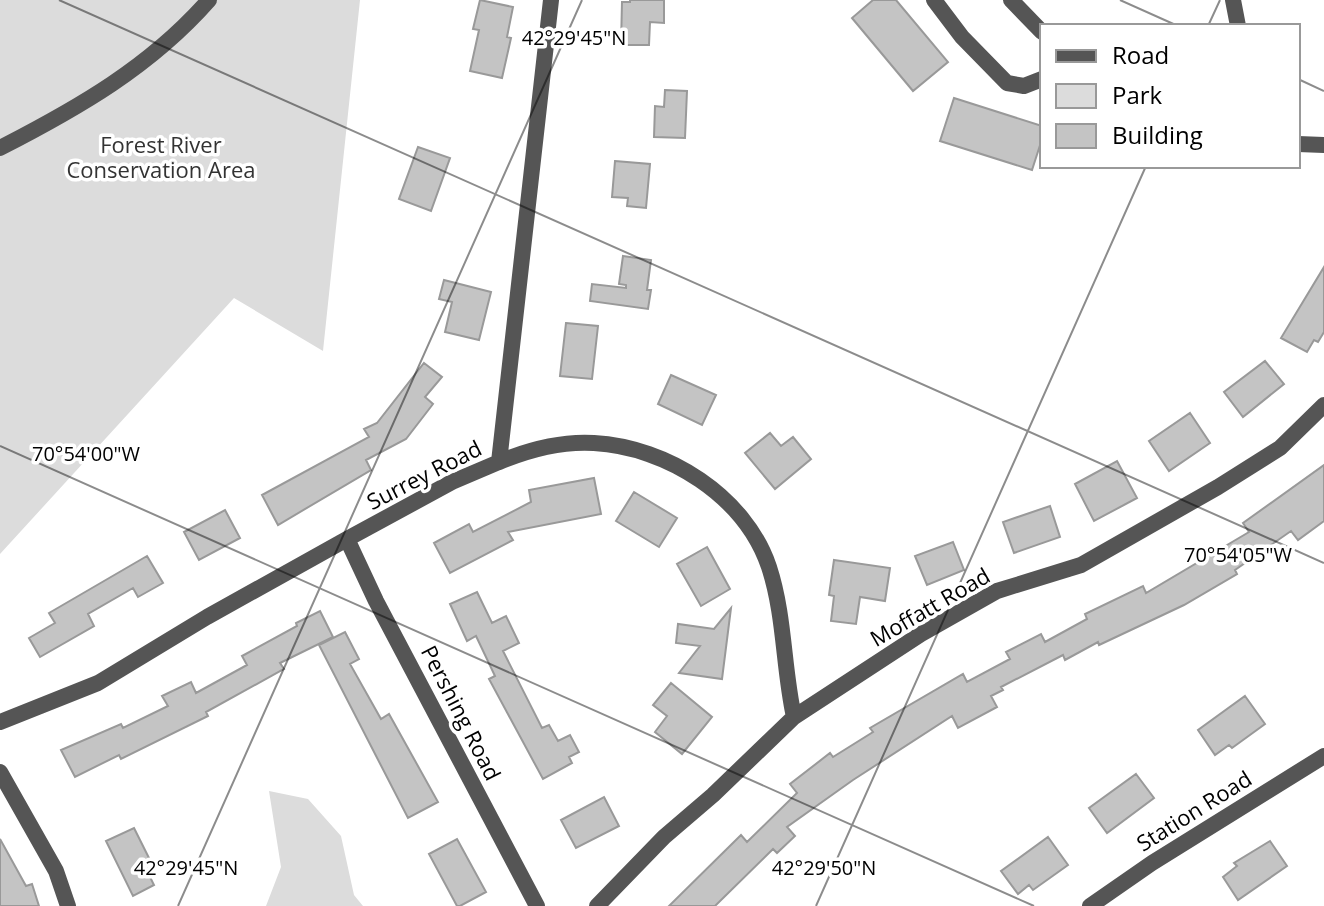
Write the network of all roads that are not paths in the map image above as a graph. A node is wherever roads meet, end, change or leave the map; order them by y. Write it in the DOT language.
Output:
graph roads {
  1 [pos="209,0"];
  2 [pos="551,0"];
  3 [pos="934,0"];
  4 [pos="1011,0"];
  5 [pos="1233,0"];
  6 [pos="1238,24"];
  7 [pos="1040,30"];
  8 [pos="1040,80"];
  9 [pos="1300,144"];
  10 [pos="1324,145"];
  11 [pos="0,148"];
  12 [pos="1324,405"];
  13 [pos="499,462"];
  14 [pos="347,539"];
  15 [pos="794,717"];
  16 [pos="0,722"];
  17 [pos="1324,756"];
  18 [pos="0,772"];
  19 [pos="68,906"];
  20 [pos="537,906"];
  21 [pos="597,906"];
  22 [pos="1090,906"];
  1 -- 11 [label="street"];
  2 -- 13 [label="street, Surrey Road"];
  3 -- 8 [label="street"];
  4 -- 7 [label="street"];
  5 -- 6 [label="street"];
  9 -- 10 [label="street"];
  12 -- 15 [label="street, Moffatt Road"];
  13 -- 14 [label="street, Surrey Road"];
  13 -- 15 [label="street"];
  14 -- 16 [label="street, Surrey Road"];
  14 -- 20 [label="street, Pershing Road"];
  15 -- 21 [label="street, Moffatt Road"];
  17 -- 22 [label="street, Station Road"];
  18 -- 19 [label="street"];
}
